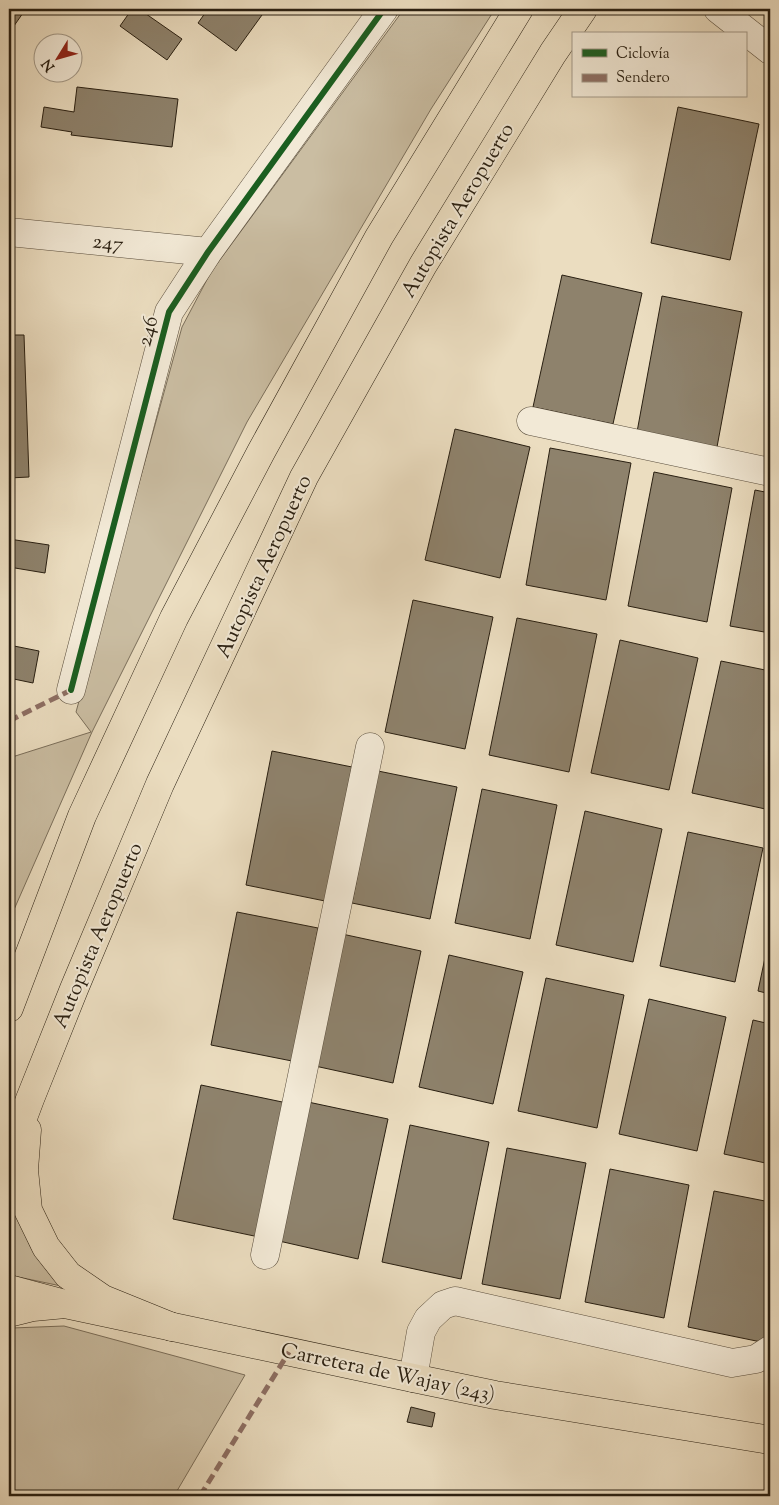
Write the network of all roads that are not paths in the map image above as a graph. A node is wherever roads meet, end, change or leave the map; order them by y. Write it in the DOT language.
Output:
graph roads {
  1 [pos="384,9"];
  2 [pos="519,9"];
  3 [pos="583,9"];
  4 [pos="718,9"];
  5 [pos="770,50"];
  6 [pos="9,232"];
  7 [pos="208,252"];
  8 [pos="532,421"];
  9 [pos="770,472"];
  10 [pos="71,690"];
  11 [pos="370,747"];
  12 [pos="9,1008"];
  13 [pos="30,1099"];
  14 [pos="9,1155"];
  15 [pos="265,1256"];
  16 [pos="9,1289"];
  17 [pos="65,1304"];
  18 [pos="9,1313"];
  19 [pos="172,1327"];
  20 [pos="770,1350"];
  21 [pos="413,1378"];
  22 [pos="770,1440"];
  1 -- 7 [label="street, 246"];
  2 -- 12 [label="main road"];
  3 -- 13 [label="main road, Autopista Aeropuerto"];
  4 -- 5 [label="street"];
  6 -- 7 [label="street, 247"];
  7 -- 10 [label="street, 246"];
  8 -- 9 [label="street"];
  11 -- 15 [label="street"];
  13 -- 14 [label="main road, Autopista Aeropuerto"];
  13 -- 19 [label="main road"];
  16 -- 17 [label="main road, Carretera de Wajay (243)"];
  17 -- 18 [label="main road"];
  17 -- 19 [label="main road, Carretera de Wajay (243)"];
  19 -- 21 [label="main road, Carretera de Wajay (243)"];
  20 -- 21 [label="street"];
  21 -- 22 [label="main road, Carretera de Wajay (243)"];
}
